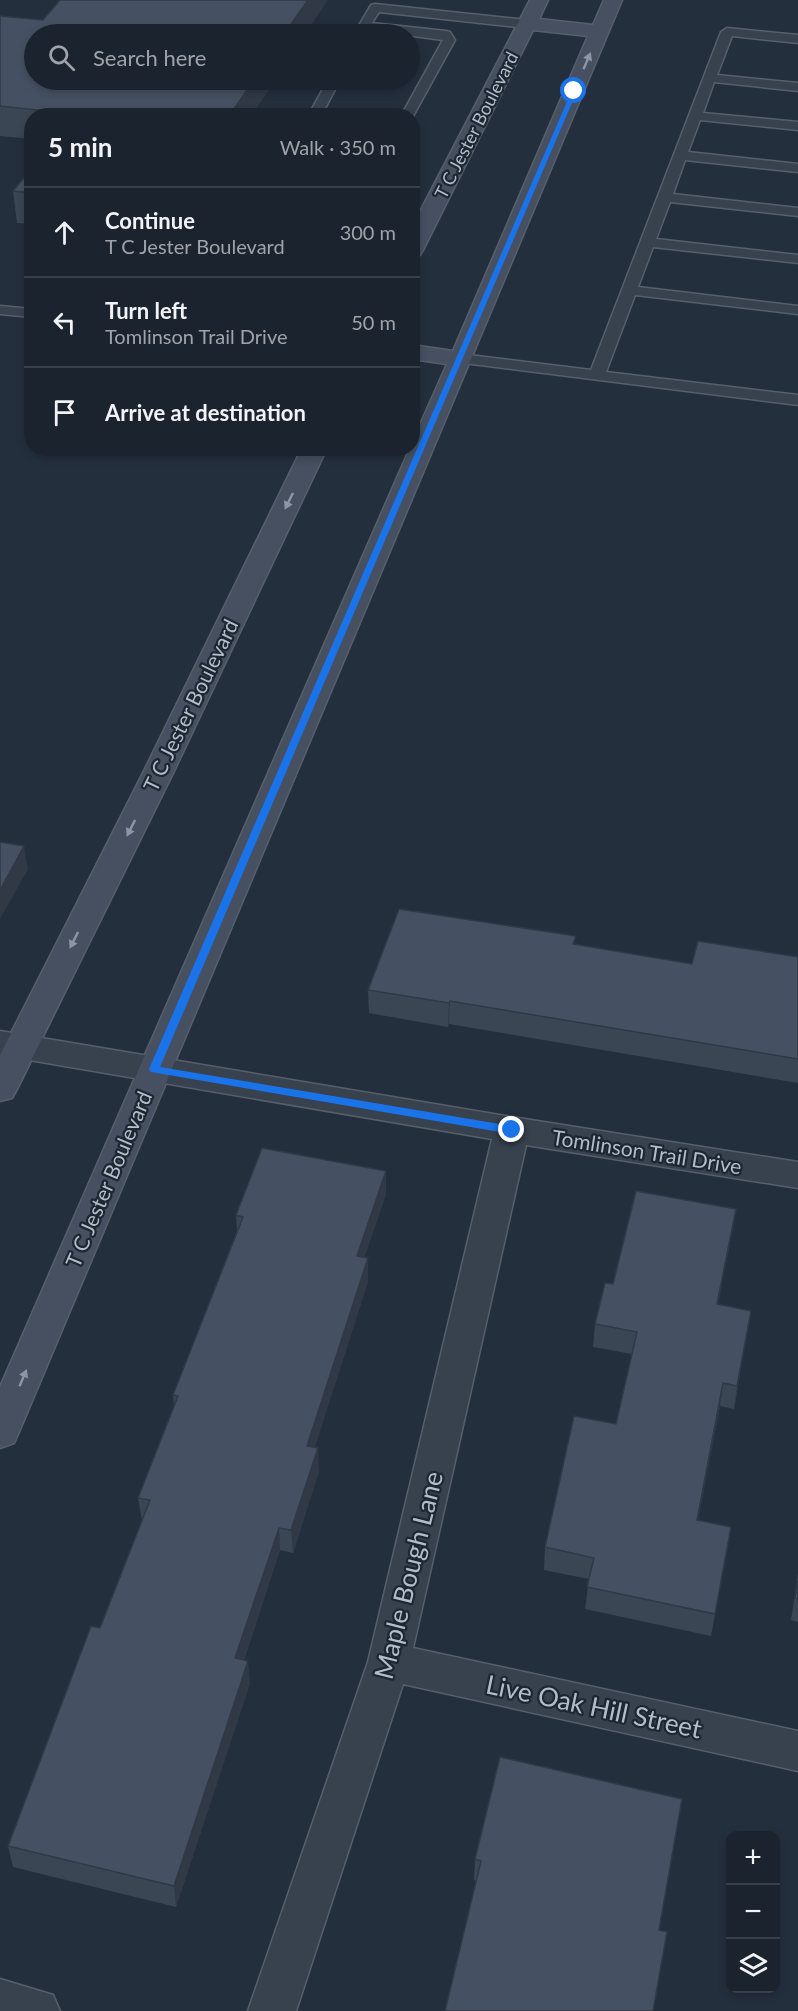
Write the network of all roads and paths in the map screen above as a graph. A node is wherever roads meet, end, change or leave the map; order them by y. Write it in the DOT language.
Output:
graph roads {
  1 [pos="539,0"];
  2 [pos="613,0"];
  3 [pos="377,4"];
  4 [pos="366,24"];
  5 [pos="527,24"];
  6 [pos="600,31"];
  7 [pos="420,34"];
  8 [pos="798,39"];
  9 [pos="709,78"];
  10 [pos="798,87"];
  11 [pos="328,90"];
  12 [pos="318,108"];
  13 [pos="411,108"];
  14 [pos="695,116"];
  15 [pos="798,126"];
  16 [pos="680,155"];
  17 [pos="798,168"];
  18 [pos="665,197"];
  19 [pos="798,212"];
  20 [pos="420,234"];
  21 [pos="648,242"];
  22 [pos="798,260"];
  23 [pos="630,290"];
  24 [pos="0,310"];
  25 [pos="798,310"];
  26 [pos="24,312"];
  27 [pos="420,353"];
  28 [pos="461,359"];
  29 [pos="597,376"];
  30 [pos="798,400"];
  31 [pos="420,454"];
  32 [pos="311,456"];
  33 [pos="419,456"];
  34 [pos="10,1045"];
  35 [pos="154,1069"];
  36 [pos="0,1089"];
  37 [pos="512,1130"];
  38 [pos="798,1175"];
  39 [pos="0,1431"];
  40 [pos="389,1662"];
  41 [pos="798,1751"];
  42 [pos="0,2002"];
  43 [pos="36,2011"];
  44 [pos="272,2011"];
  1 -- 5 [label="main road, T C Jester Boulevard"];
  2 -- 6 [label="main road, T C Jester Boulevard"];
  3 -- 4 [label="lane"];
  3 -- 5 [label="lane"];
  5 -- 6 [label="main road"];
  5 -- 20 [label="main road, T C Jester Boulevard"];
  28 -- 6 [label="main road, T C Jester Boulevard, one-way"];
  7 -- 13 [label="lane"];
  8 -- 9 [label="lane"];
  9 -- 10 [label="lane"];
  9 -- 14 [label="lane"];
  11 -- 12 [label="lane"];
  14 -- 15 [label="lane"];
  14 -- 16 [label="lane"];
  16 -- 17 [label="lane"];
  16 -- 18 [label="lane"];
  18 -- 19 [label="lane"];
  18 -- 21 [label="lane"];
  21 -- 22 [label="lane"];
  21 -- 23 [label="lane"];
  23 -- 25 [label="lane"];
  23 -- 29 [label="lane"];
  24 -- 26 [label="lane"];
  27 -- 28 [label="main road"];
  28 -- 29 [label="lane"];
  28 -- 31 [label="main road, T C Jester Boulevard"];
  29 -- 30 [label="lane"];
  32 -- 34 [label="main road, T C Jester Boulevard, one-way"];
  33 -- 35 [label="main road, T C Jester Boulevard"];
  34 -- 35 [label="street, Tomlinson Trail Drive"];
  34 -- 36 [label="main road, T C Jester Boulevard"];
  35 -- 37 [label="street, Tomlinson Trail Drive"];
  39 -- 35 [label="main road, T C Jester Boulevard, one-way"];
  37 -- 38 [label="street, Tomlinson Trail Drive"];
  37 -- 40 [label="street, Maple Bough Lane"];
  40 -- 41 [label="street, Live Oak Hill Street"];
  40 -- 44 [label="street, Maple Bough Lane"];
  42 -- 43 [label="street"];
}
